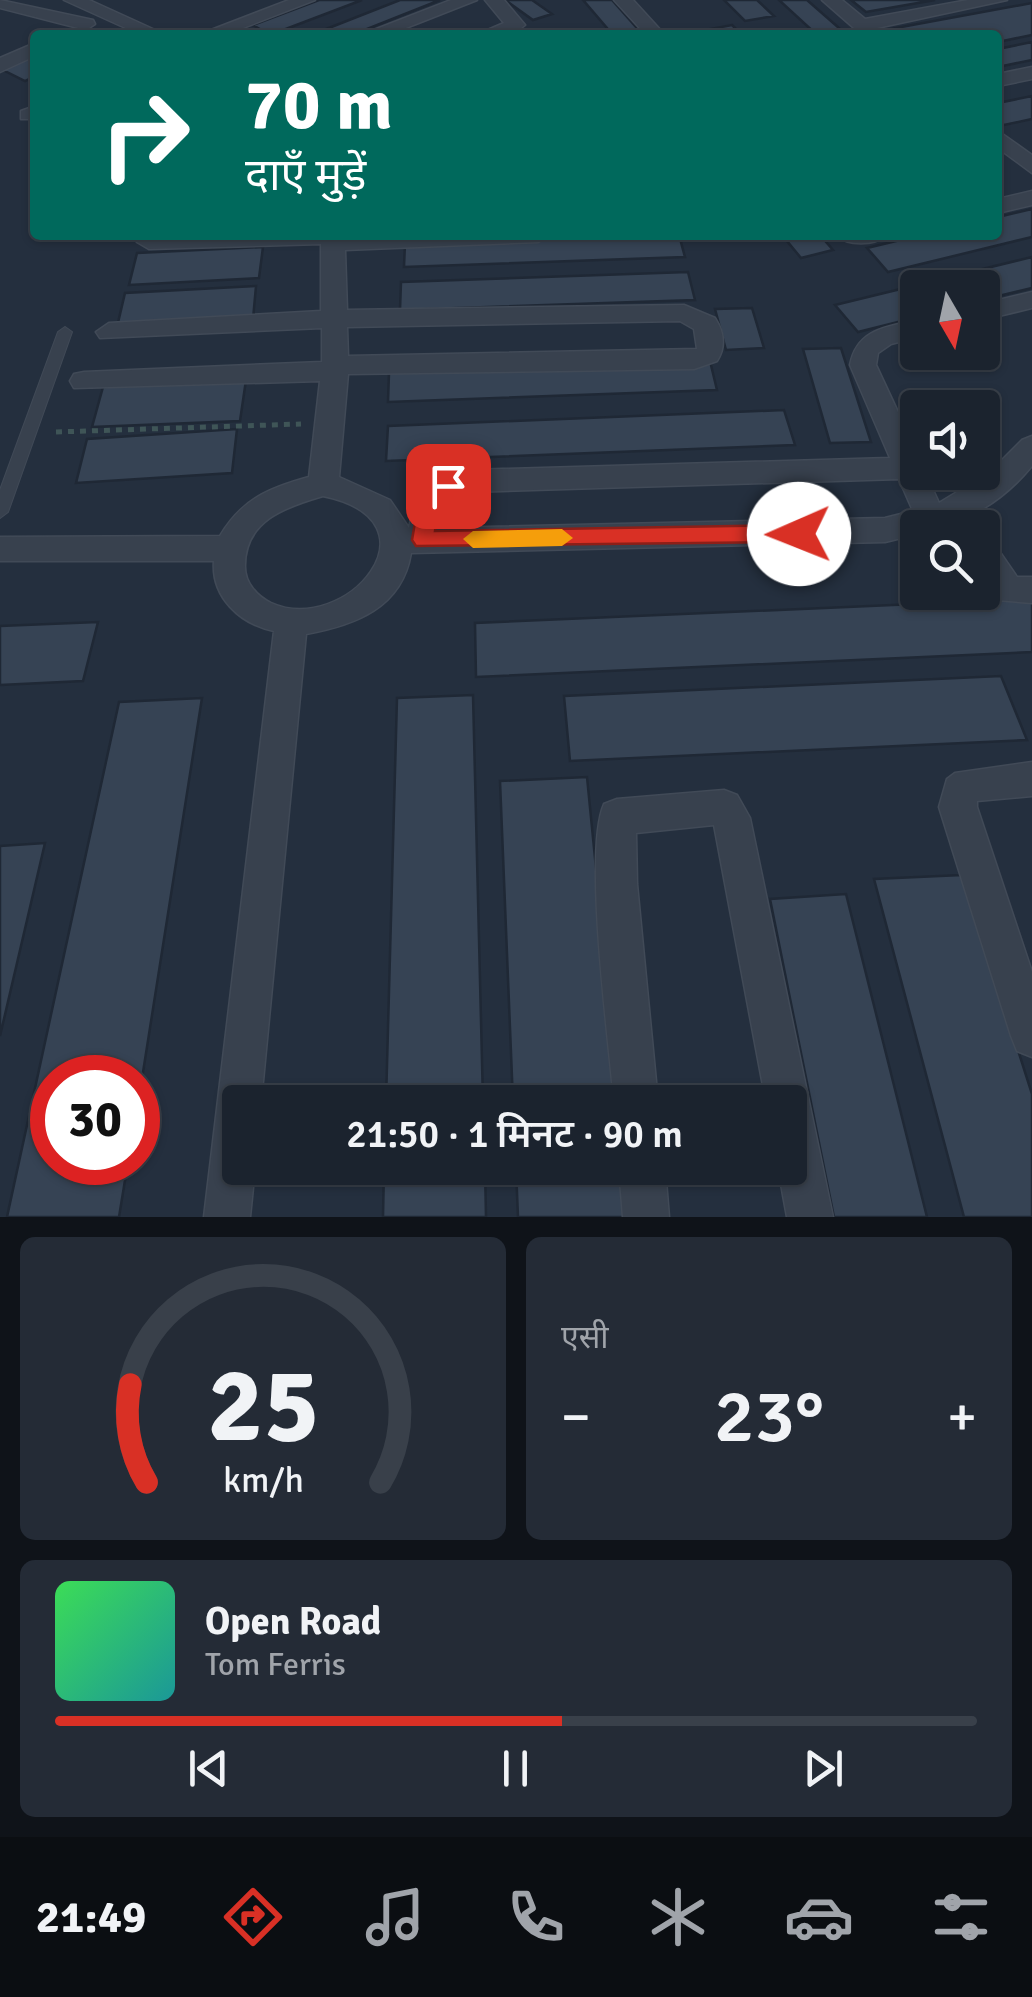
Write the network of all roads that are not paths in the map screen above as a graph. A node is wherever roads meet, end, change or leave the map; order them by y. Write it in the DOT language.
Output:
graph roads {
  1 [pos="246,0"];
  2 [pos="306,0"];
  3 [pos="468,0"];
  4 [pos="494,0"];
  5 [pos="623,0"];
  6 [pos="831,0"];
  7 [pos="998,0"];
  8 [pos="0,3"];
  9 [pos="91,7"];
  10 [pos="67,30"];
  11 [pos="145,30"];
  12 [pos="179,30"];
  13 [pos="221,30"];
  14 [pos="384,30"];
  15 [pos="500,30"];
  16 [pos="651,30"];
  17 [pos="868,30"];
  18 [pos="30,51"];
  19 [pos="0,66"];
  20 [pos="1032,72"];
  21 [pos="1002,79"];
  22 [pos="1002,141"];
  23 [pos="1032,166"];
  24 [pos="1032,198"];
  25 [pos="1002,205"];
  26 [pos="200,240"];
  27 [pos="333,240"];
  28 [pos="149,242"];
  29 [pos="1032,300"];
  30 [pos="1000,308"];
  31 [pos="321,320"];
  32 [pos="65,332"];
  33 [pos="109,332"];
  34 [pos="900,332"];
  35 [pos="335,368"];
  36 [pos="305,372"];
  37 [pos="84,381"];
  38 [pos="1032,447"];
  39 [pos="900,450"];
  40 [pos="900,468"];
  41 [pos="323,485"];
  42 [pos="927,490"];
  43 [pos="944,510"];
  44 [pos="964,510"];
  45 [pos="0,512"];
  46 [pos="900,528"];
  47 [pos="410,540"];
  48 [pos="227,548"];
  49 [pos="0,549"];
  50 [pos="1000,579"];
  51 [pos="1032,590"];
  52 [pos="292,624"];
  53 [pos="1032,779"];
  54 [pos="1032,1036"];
  55 [pos="634,1085"];
  56 [pos="785,1085"];
  57 [pos="643,1185"];
  58 [pos="804,1185"];
  59 [pos="227,1217"];
  60 [pos="646,1217"];
  61 [pos="810,1217"];
  1 -- 12 [label="street"];
  2 -- 13 [label="street"];
  3 -- 14 [label="street"];
  4 -- 15 [label="street"];
  5 -- 16 [label="street"];
  6 -- 17 [label="street"];
  7 -- 17 [label="street"];
  8 -- 9 [label="street"];
  9 -- 10 [label="street"];
  9 -- 11 [label="street"];
  18 -- 19 [label="street"];
  20 -- 21 [label="street"];
  22 -- 23 [label="street"];
  24 -- 25 [label="street"];
  26 -- 28 [label="street"];
  27 -- 31 [label="street"];
  29 -- 30 [label="street"];
  31 -- 33 [label="street"];
  31 -- 35 [label="street"];
  31 -- 35 [label="street"];
  31 -- 36 [label="street"];
  32 -- 45 [label="lane"];
  34 -- 39 [label="street"];
  35 -- 36 [label="street"];
  35 -- 41 [label="street"];
  36 -- 37 [label="street"];
  38 -- 44 [label="street"];
  40 -- 47 [label="street"];
  41 -- 47 [label="street"];
  41 -- 48 [label="street"];
  42 -- 43 [label="street"];
  46 -- 47 [label="street"];
  47 -- 52 [label="street"];
  48 -- 49 [label="street"];
  48 -- 52 [label="street"];
  50 -- 51 [label="street"];
  52 -- 59 [label="street"];
  53 -- 54 [label="street"];
  55 -- 56 [label="street"];
  57 -- 60 [label="street"];
  58 -- 61 [label="street"];
}
